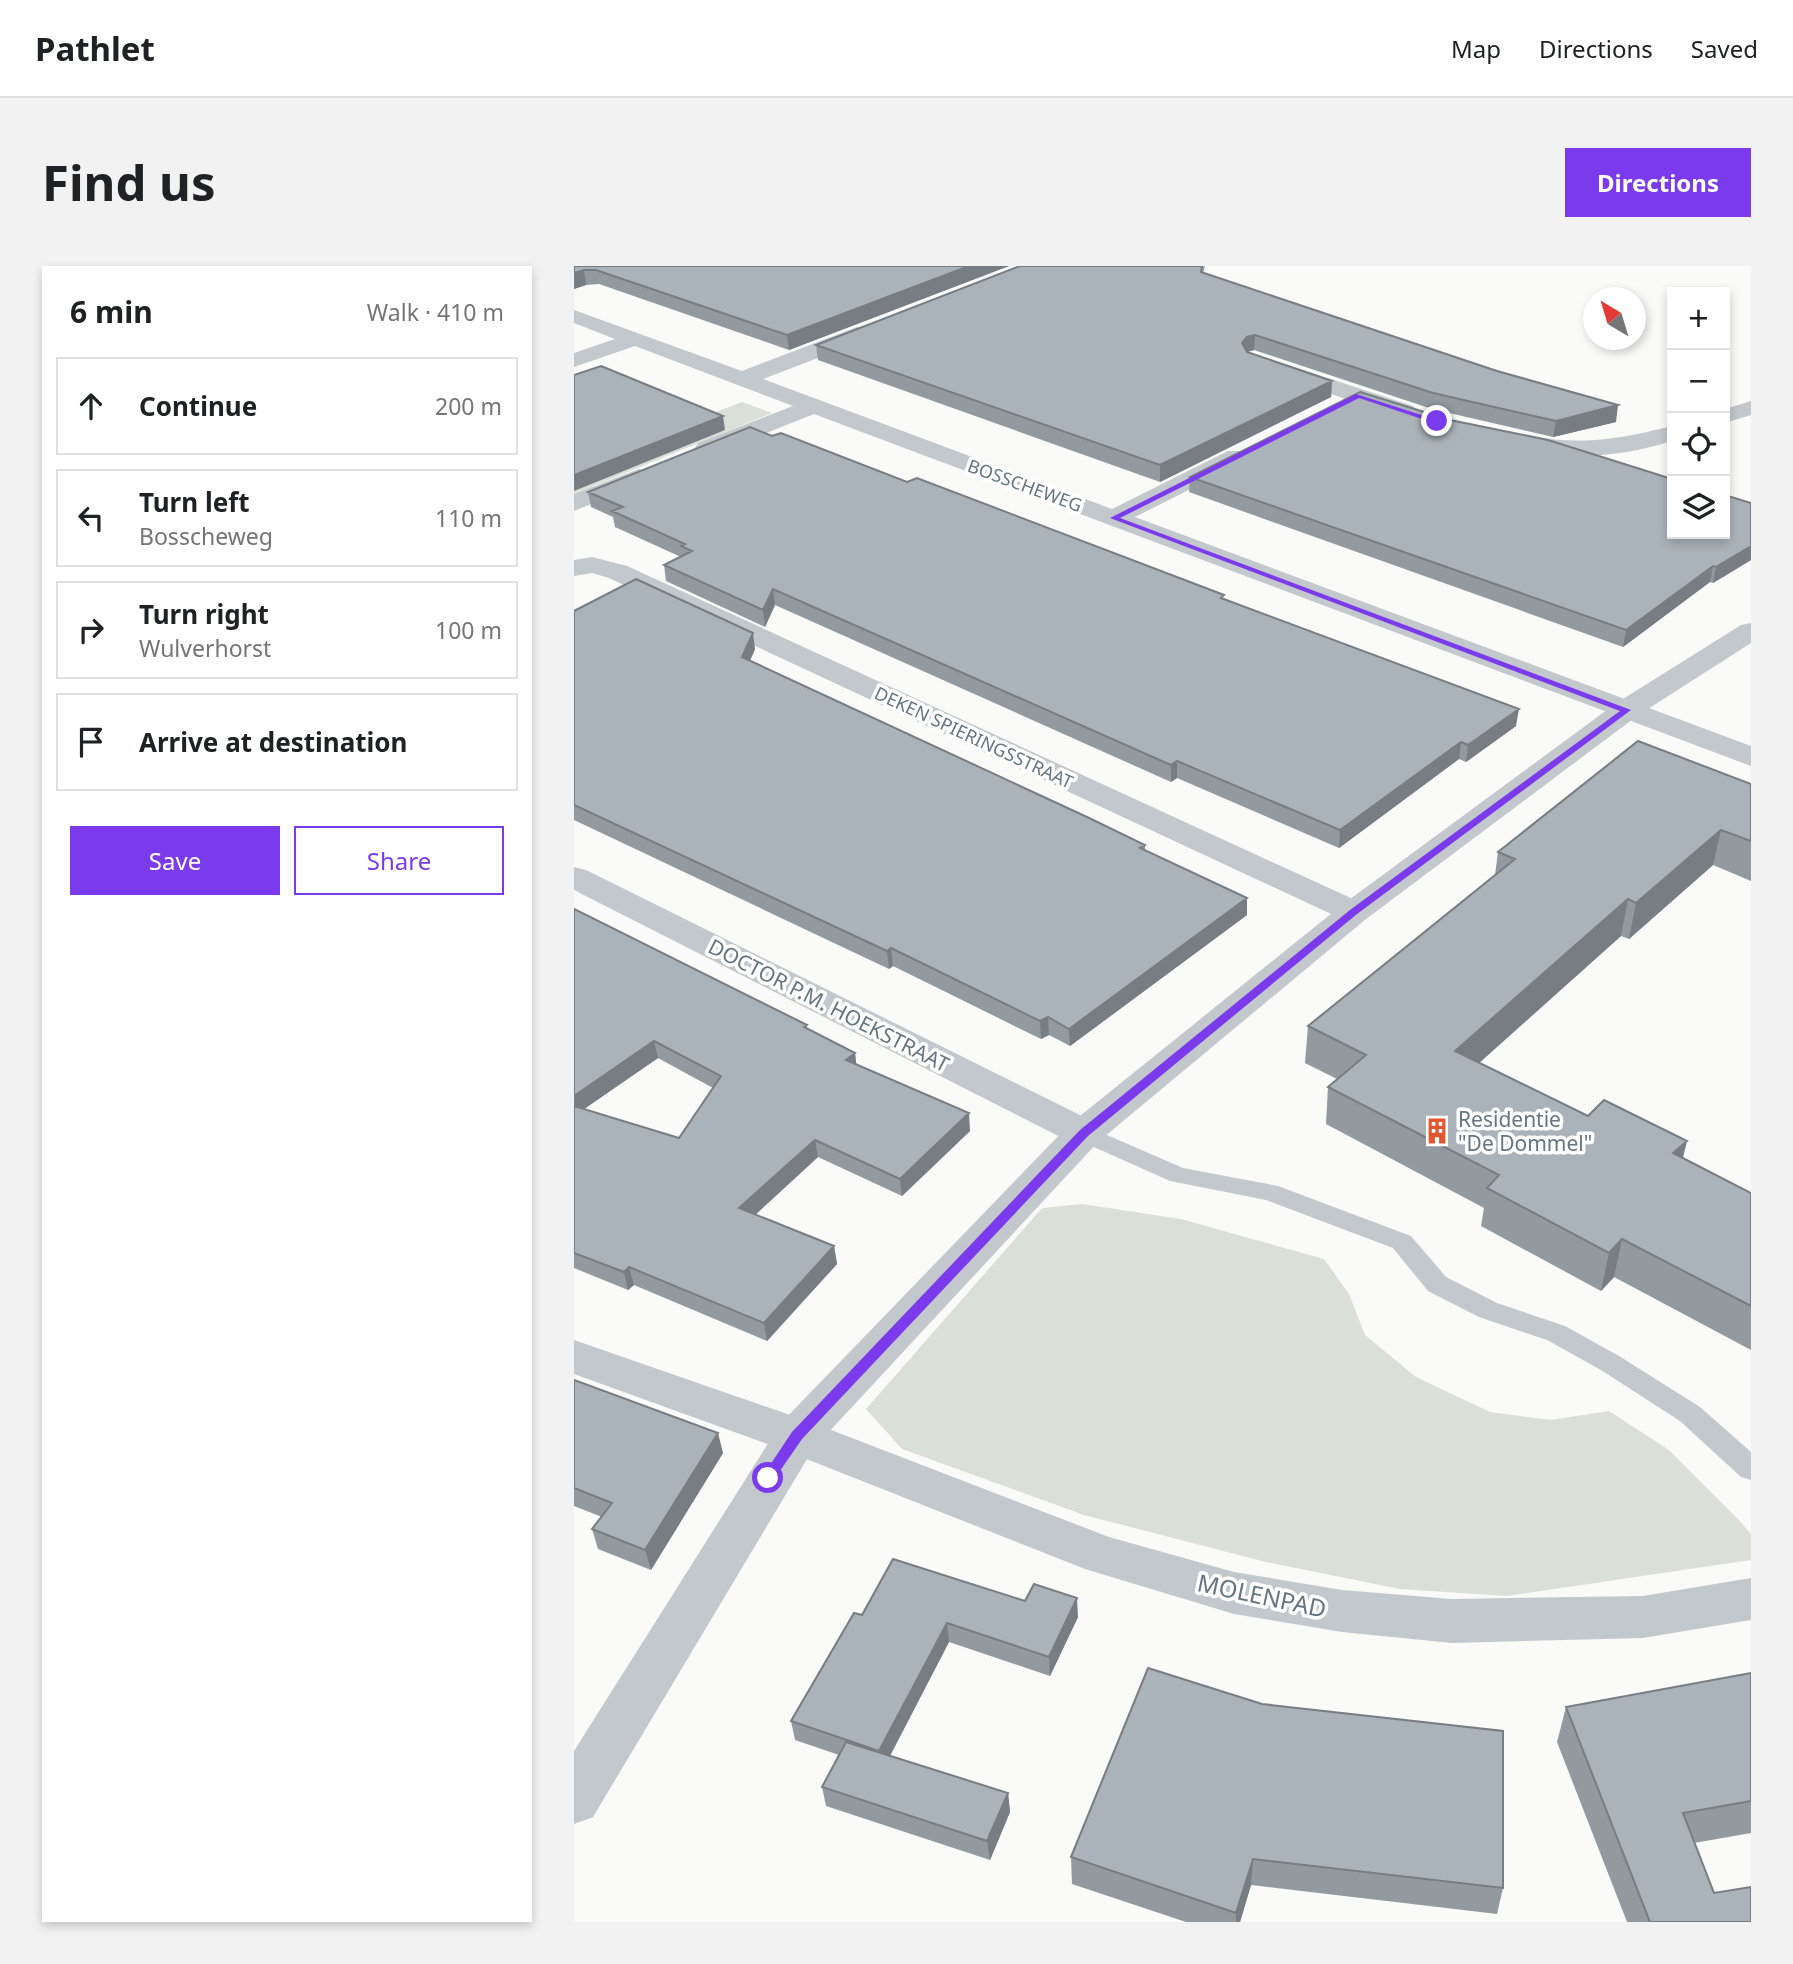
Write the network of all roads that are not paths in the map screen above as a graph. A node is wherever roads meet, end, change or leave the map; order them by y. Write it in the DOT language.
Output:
graph roads {
  1 [pos="574,316"];
  2 [pos="882,325"];
  3 [pos="635,339"];
  4 [pos="574,360"];
  5 [pos="1255,360"];
  6 [pos="743,379"];
  7 [pos="1358,396"];
  8 [pos="813,406"];
  9 [pos="1334,408"];
  10 [pos="1751,408"];
  11 [pos="1730,414"];
  12 [pos="1424,417"];
  13 [pos="1667,435"];
  14 [pos="1503,438"];
  15 [pos="1260,445"];
  16 [pos="687,457"];
  17 [pos="662,467"];
  18 [pos="574,503"];
  19 [pos="1114,518"];
  20 [pos="583,566"];
  21 [pos="1751,631"];
  22 [pos="1626,710"];
  23 [pos="1751,757"];
  24 [pos="574,877"];
  25 [pos="1354,912"];
  26 [pos="1084,1133"];
  27 [pos="574,1357"];
  28 [pos="797,1436"];
  29 [pos="1751,1469"];
  30 [pos="1751,1599"];
  31 [pos="574,1799"];
  1 -- 3 [label="street, BOSSCHEWEG"];
  2 -- 6 [label="street"];
  3 -- 4 [label="street"];
  3 -- 6 [label="street, BOSSCHEWEG"];
  5 -- 7 [label="street"];
  6 -- 8 [label="street, BOSSCHEWEG"];
  7 -- 9 [label="street"];
  7 -- 12 [label="street"];
  8 -- 16 [label="street"];
  8 -- 19 [label="street, BOSSCHEWEG"];
  10 -- 11 [label="street"];
  13 -- 14 [label="street"];
  15 -- 19 [label="street"];
  17 -- 18 [label="street"];
  19 -- 22 [label="street, BOSSCHEWEG"];
  20 -- 25 [label="street, DEKEN SPIERINGSSTRAAT"];
  21 -- 22 [label="street"];
  22 -- 23 [label="street, BOSSCHEWEG"];
  22 -- 25 [label="street"];
  24 -- 26 [label="street, DOCTOR P.M. HOEKSTRAAT"];
  25 -- 26 [label="street"];
  26 -- 28 [label="street"];
  26 -- 29 [label="lane"];
  27 -- 28 [label="street, MOLENPAD"];
  28 -- 30 [label="street, MOLENPAD"];
  28 -- 31 [label="street"];
}
